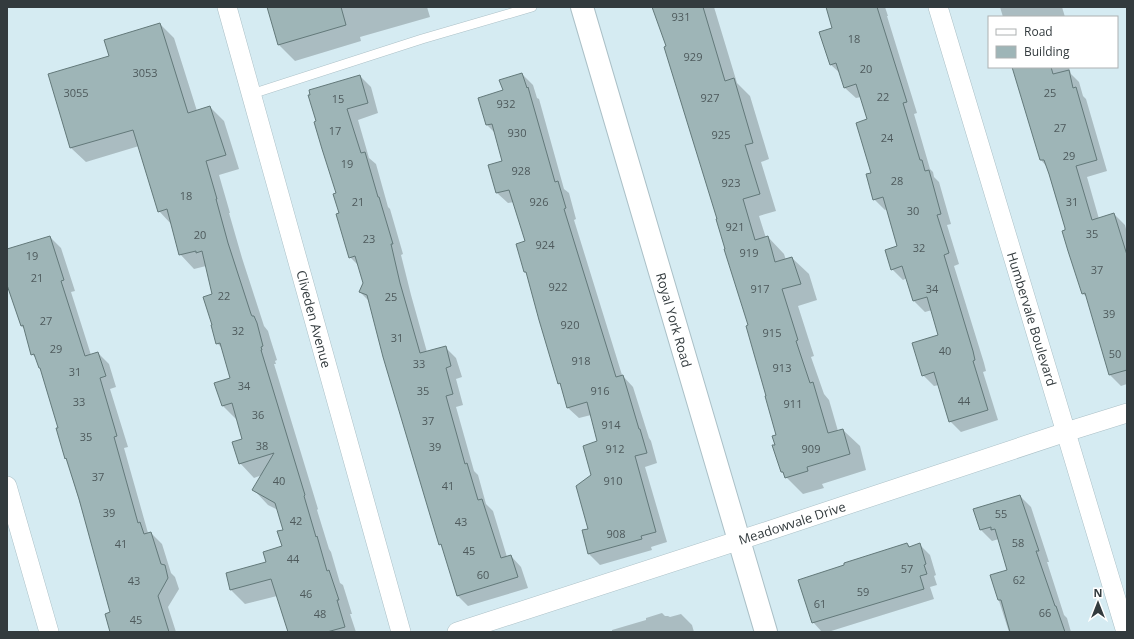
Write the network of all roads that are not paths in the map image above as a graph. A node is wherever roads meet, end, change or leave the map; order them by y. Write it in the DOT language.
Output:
graph roads {
  1 [pos="227,7"];
  2 [pos="532,7"];
  3 [pos="582,7"];
  4 [pos="938,7"];
  5 [pos="252,94"];
  6 [pos="1127,413"];
  7 [pos="1066,432"];
  8 [pos="7,486"];
  9 [pos="738,540"];
  10 [pos="50,632"];
  11 [pos="401,632"];
  12 [pos="457,632"];
  13 [pos="766,632"];
  14 [pos="1126,632"];
  1 -- 5 [label="street, Cliveden Avenue"];
  2 -- 5 [label="lane"];
  3 -- 9 [label="main road, Royal York Road"];
  4 -- 7 [label="street, Humbervale Boulevard"];
  5 -- 11 [label="street, Cliveden Avenue"];
  6 -- 7 [label="street, Meadowvale Drive"];
  7 -- 9 [label="street, Meadowvale Drive"];
  7 -- 14 [label="street, Humbervale Boulevard"];
  8 -- 10 [label="street"];
  9 -- 12 [label="street, Meadowvale Drive"];
  9 -- 13 [label="main road, Royal York Road"];
}
